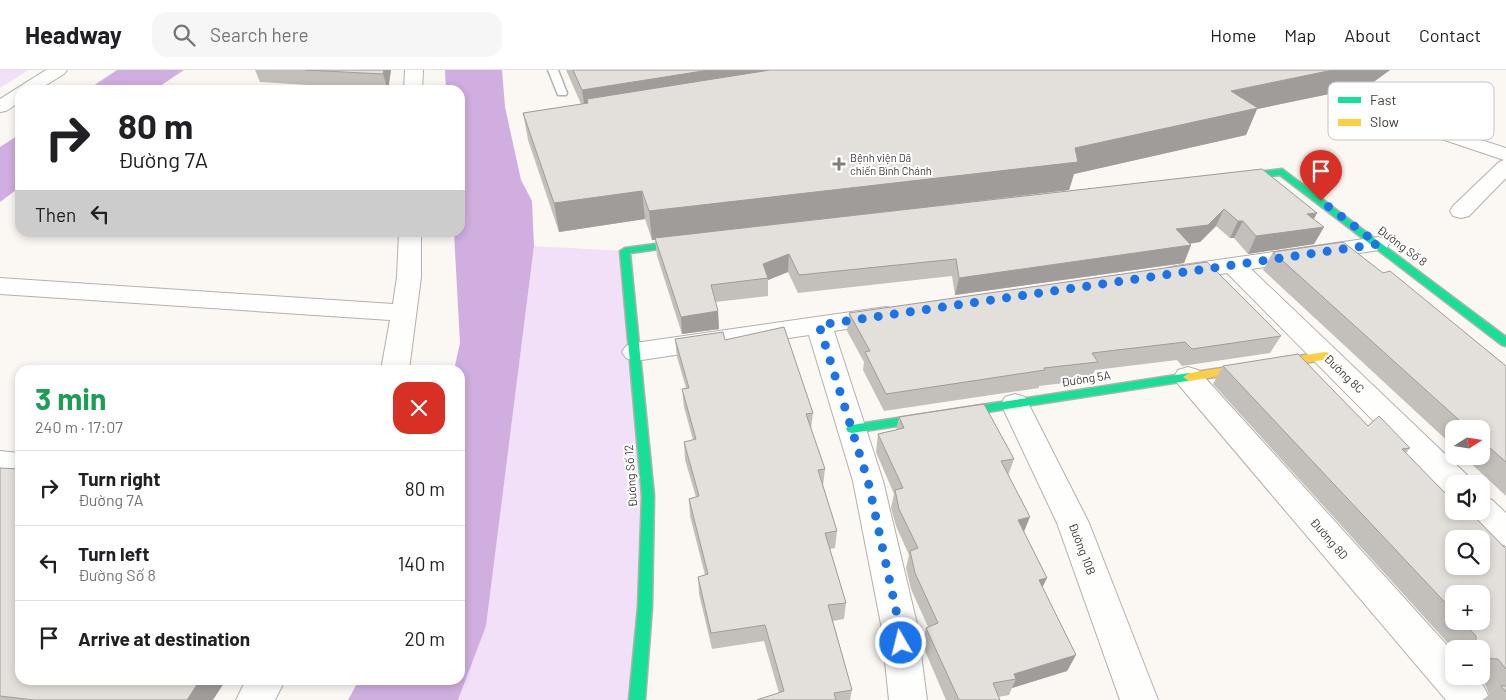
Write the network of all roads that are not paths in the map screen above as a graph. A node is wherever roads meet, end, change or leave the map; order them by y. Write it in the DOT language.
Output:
graph roads {
  1 [pos="58,70"];
  2 [pos="414,70"];
  3 [pos="553,70"];
  4 [pos="34,85"];
  5 [pos="414,85"];
  6 [pos="562,93"];
  7 [pos="15,97"];
  8 [pos="0,107"];
  9 [pos="1465,140"];
  10 [pos="1506,154"];
  11 [pos="1506,166"];
  12 [pos="1223,179"];
  13 [pos="1461,211"];
  14 [pos="410,237"];
  15 [pos="704,241"];
  16 [pos="1378,244"];
  17 [pos="1232,265"];
  18 [pos="1154,276"];
  19 [pos="0,286"];
  20 [pos="908,312"];
  21 [pos="404,313"];
  22 [pos="819,325"];
  23 [pos="1506,342"];
  24 [pos="635,352"];
  25 [pos="1325,356"];
  26 [pos="396,365"];
  27 [pos="1188,377"];
  28 [pos="1015,404"];
  29 [pos="852,430"];
  30 [pos="0,463"];
  31 [pos="15,464"];
  32 [pos="1447,475"];
  33 [pos="1490,518"];
  34 [pos="1506,533"];
  35 [pos="263,685"];
  36 [pos="255,700"];
  37 [pos="637,700"];
  38 [pos="908,700"];
  39 [pos="1138,700"];
  40 [pos="1471,700"];
  1 -- 4 [label="street"];
  2 -- 5 [label="street"];
  3 -- 6 [label="lane"];
  7 -- 8 [label="street"];
  9 -- 10 [label="street"];
  11 -- 13 [label="street"];
  12 -- 16 [label="street, Đường Số 8"];
  14 -- 21 [label="street"];
  15 -- 24 [label="street, Đường Số 12"];
  16 -- 17 [label="street"];
  16 -- 23 [label="street, Đường Số 8"];
  17 -- 18 [label="street"];
  17 -- 25 [label="street, Đường 8C"];
  19 -- 21 [label="street"];
  20 -- 22 [label="street"];
  21 -- 26 [label="street"];
  22 -- 24 [label="street"];
  22 -- 29 [label="street"];
  24 -- 37 [label="street, Đường Số 12"];
  25 -- 27 [label="street, Đường 5A"];
  25 -- 32 [label="street, Đường 8C"];
  27 -- 28 [label="street, Đường 5A"];
  27 -- 40 [label="street, Đường 8D"];
  28 -- 29 [label="street, Đường 5A"];
  28 -- 39 [label="street, Đường 10B"];
  29 -- 38 [label="street"];
  30 -- 31 [label="street"];
  33 -- 34 [label="street"];
  35 -- 36 [label="street"];
}
